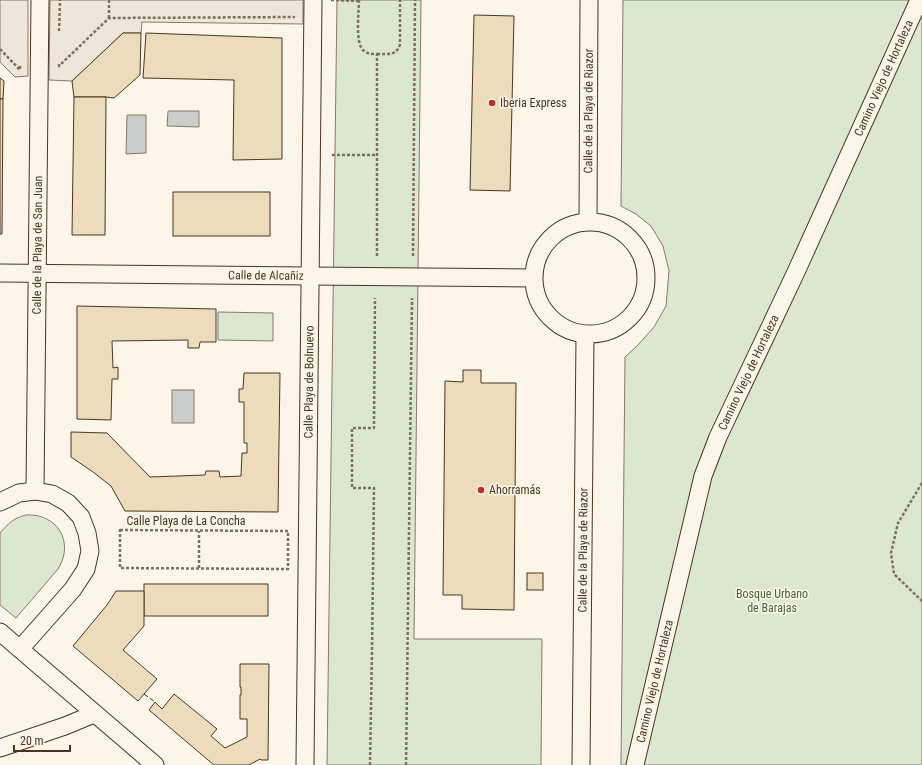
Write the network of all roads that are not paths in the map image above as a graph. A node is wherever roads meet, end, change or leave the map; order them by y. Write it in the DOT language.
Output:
graph roads {
  1 [pos="40,0"];
  2 [pos="313,0"];
  3 [pos="589,0"];
  4 [pos="919,0"];
  5 [pos="588,221"];
  6 [pos="0,273"];
  7 [pos="37,273"];
  8 [pos="310,276"];
  9 [pos="533,278"];
  10 [pos="585,335"];
  11 [pos="35,491"];
  12 [pos="0,502"];
  13 [pos="0,632"];
  14 [pos="20,649"];
  15 [pos="94,714"];
  16 [pos="0,748"];
  17 [pos="155,765"];
  18 [pos="305,765"];
  19 [pos="581,765"];
  20 [pos="635,765"];
  1 -- 7 [label="street, Calle de la Playa de San Juan"];
  2 -- 8 [label="street, Calle Playa de Bolnuevo"];
  3 -- 5 [label="street, Calle de la Playa de Riazor"];
  4 -- 20 [label="street, Camino Viejo de Hortaleza"];
  5 -- 9 [label="street"];
  5 -- 10 [label="street"];
  6 -- 7 [label="street, Calle de Alcañiz"];
  7 -- 8 [label="street, Calle de Alcañiz"];
  7 -- 11 [label="street, Calle de la Playa de San Juan"];
  8 -- 9 [label="street, Calle de Alcañiz"];
  8 -- 18 [label="street, Calle Playa de Bolnuevo"];
  9 -- 10 [label="street"];
  10 -- 19 [label="street, Calle de la Playa de Riazor"];
  11 -- 12 [label="street"];
  11 -- 14 [label="street"];
  13 -- 14 [label="street"];
  14 -- 15 [label="street"];
  15 -- 16 [label="street"];
  15 -- 17 [label="street"];
}
